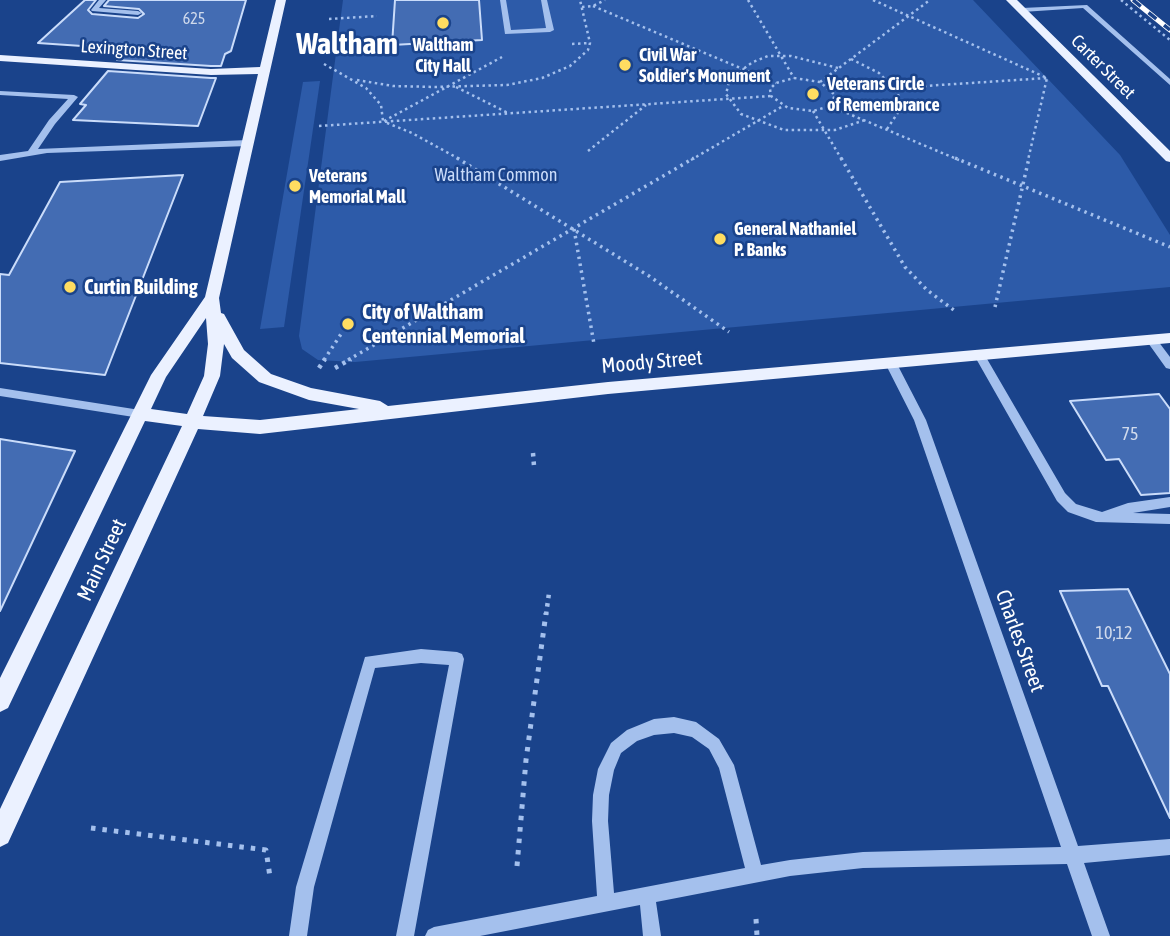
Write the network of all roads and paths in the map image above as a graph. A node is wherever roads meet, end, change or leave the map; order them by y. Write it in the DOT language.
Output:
graph roads {
  1 [pos="103,0"];
  2 [pos="281,0"];
  3 [pos="503,0"];
  4 [pos="544,0"];
  5 [pos="580,0"];
  6 [pos="605,0"];
  7 [pos="748,0"];
  8 [pos="873,0"];
  9 [pos="930,0"];
  10 [pos="1011,0"];
  11 [pos="1121,0"];
  12 [pos="582,6"];
  13 [pos="593,6"];
  14 [pos="1022,10"];
  15 [pos="138,13"];
  16 [pos="377,16"];
  17 [pos="909,16"];
  18 [pos="329,19"];
  19 [pos="1170,40"];
  20 [pos="505,55"];
  21 [pos="780,55"];
  22 [pos="0,58"];
  23 [pos="850,59"];
  24 [pos="324,64"];
  25 [pos="838,68"];
  26 [pos="743,69"];
  27 [pos="265,70"];
  28 [pos="794,78"];
  29 [pos="1047,78"];
  30 [pos="1054,78"];
  31 [pos="357,80"];
  32 [pos="820,82"];
  33 [pos="776,83"];
  34 [pos="1170,83"];
  35 [pos="445,87"];
  36 [pos="455,87"];
  37 [pos="894,88"];
  38 [pos="4,93"];
  39 [pos="771,96"];
  40 [pos="728,99"];
  41 [pos="0,102"];
  42 [pos="647,104"];
  43 [pos="783,106"];
  44 [pos="830,106"];
  45 [pos="813,111"];
  46 [pos="509,113"];
  47 [pos="865,120"];
  48 [pos="383,122"];
  49 [pos="756,122"];
  50 [pos="319,126"];
  51 [pos="887,129"];
  52 [pos="825,131"];
  53 [pos="248,143"];
  54 [pos="32,151"];
  55 [pos="587,151"];
  56 [pos="0,158"];
  57 [pos="1170,158"];
  58 [pos="1023,186"];
  59 [pos="574,229"];
  60 [pos="1170,247"];
  61 [pos="212,298"];
  62 [pos="995,307"];
  63 [pos="955,311"];
  64 [pos="343,331"];
  65 [pos="729,332"];
  66 [pos="1170,338"];
  67 [pos="1151,340"];
  68 [pos="594,344"];
  69 [pos="979,355"];
  70 [pos="891,363"];
  71 [pos="1170,365"];
  72 [pos="335,368"];
  73 [pos="318,369"];
  74 [pos="0,392"];
  75 [pos="404,411"];
  76 [pos="140,414"];
  77 [pos="193,422"];
  78 [pos="533,453"];
  79 [pos="534,466"];
  80 [pos="1170,502"];
  81 [pos="1096,517"];
  82 [pos="1170,520"];
  83 [pos="549,593"];
  84 [pos="0,701"];
  85 [pos="91,828"];
  86 [pos="0,835"];
  87 [pos="1170,847"];
  88 [pos="1074,855"];
  89 [pos="517,866"];
  90 [pos="755,873"];
  91 [pos="270,877"];
  92 [pos="646,895"];
  93 [pos="606,902"];
  94 [pos="756,919"];
  95 [pos="298,936"];
  96 [pos="405,936"];
  97 [pos="434,936"];
  98 [pos="652,936"];
  99 [pos="757,936"];
  100 [pos="1101,936"];
  1 -- 15 [label="street"];
  2 -- 27 [label="main road, Main Street"];
  3 -- 4 [label="street"];
  5 -- 12 [label="path"];
  6 -- 13 [label="path"];
  7 -- 21 [label="path"];
  8 -- 17 [label="path"];
  9 -- 17 [label="path"];
  10 -- 14 [label="main road, Carter Street"];
  11 -- 19 [label="path"];
  12 -- 13 [label="path"];
  12 -- 36 [label="path"];
  13 -- 26 [label="path"];
  14 -- 34 [label="street"];
  14 -- 57 [label="main road, Carter Street"];
  16 -- 18 [label="path"];
  17 -- 23 [label="path"];
  17 -- 29 [label="path"];
  20 -- 35 [label="path"];
  21 -- 25 [label="path"];
  21 -- 26 [label="path"];
  21 -- 28 [label="path"];
  22 -- 27 [label="main road, Lexington Street"];
  23 -- 25 [label="path"];
  23 -- 37 [label="path"];
  24 -- 31 [label="path"];
  25 -- 32 [label="path"];
  26 -- 33 [label="path"];
  26 -- 40 [label="path"];
  27 -- 53 [label="main road, Main Street"];
  28 -- 32 [label="path"];
  28 -- 33 [label="path"];
  29 -- 30 [label="path"];
  29 -- 37 [label="path"];
  29 -- 58 [label="path"];
  31 -- 35 [label="path"];
  31 -- 48 [label="path"];
  32 -- 44 [label="path"];
  33 -- 39 [label="path"];
  35 -- 36 [label="path"];
  35 -- 48 [label="path"];
  36 -- 46 [label="path"];
  37 -- 51 [label="path"];
  38 -- 41 [label="street"];
  38 -- 54 [label="street"];
  39 -- 40 [label="path"];
  39 -- 43 [label="path"];
  40 -- 42 [label="path"];
  40 -- 49 [label="path"];
  42 -- 46 [label="path"];
  42 -- 55 [label="path"];
  43 -- 45 [label="path"];
  43 -- 49 [label="path"];
  44 -- 45 [label="path"];
  44 -- 47 [label="path"];
  45 -- 52 [label="path"];
  46 -- 48 [label="path"];
  47 -- 51 [label="path"];
  47 -- 52 [label="path"];
  48 -- 50 [label="path"];
  48 -- 59 [label="path"];
  49 -- 52 [label="path"];
  49 -- 59 [label="path"];
  51 -- 58 [label="path"];
  52 -- 63 [label="path"];
  53 -- 54 [label="street"];
  53 -- 61 [label="main road, Main Street"];
  54 -- 56 [label="street"];
  58 -- 60 [label="path"];
  58 -- 62 [label="path"];
  59 -- 65 [label="path"];
  59 -- 68 [label="path"];
  59 -- 72 [label="path"];
  61 -- 75 [label="main road"];
  61 -- 76 [label="main road, Main Street"];
  61 -- 77 [label="main road, Main Street"];
  64 -- 73 [label="path"];
  66 -- 67 [label="main road, Moody Street"];
  67 -- 69 [label="main road, Moody Street"];
  67 -- 71 [label="street"];
  69 -- 70 [label="main road, Moody Street"];
  69 -- 81 [label="street"];
  70 -- 75 [label="main road, Moody Street"];
  70 -- 88 [label="street, Charles Street"];
  74 -- 76 [label="street"];
  75 -- 77 [label="main road, Moody Street"];
  76 -- 77 [label="main road, Moody Street"];
  76 -- 84 [label="main road, Main Street"];
  77 -- 86 [label="main road, Main Street"];
  78 -- 79 [label="path"];
  80 -- 81 [label="street"];
  81 -- 82 [label="street"];
  83 -- 89 [label="path"];
  85 -- 91 [label="path"];
  87 -- 88 [label="street"];
  88 -- 90 [label="street"];
  88 -- 100 [label="street, Charles Street"];
  90 -- 92 [label="street"];
  90 -- 93 [label="lane"];
  92 -- 93 [label="street"];
  92 -- 98 [label="street"];
  93 -- 97 [label="street"];
  94 -- 99 [label="path"];
  95 -- 96 [label="street"];
}
